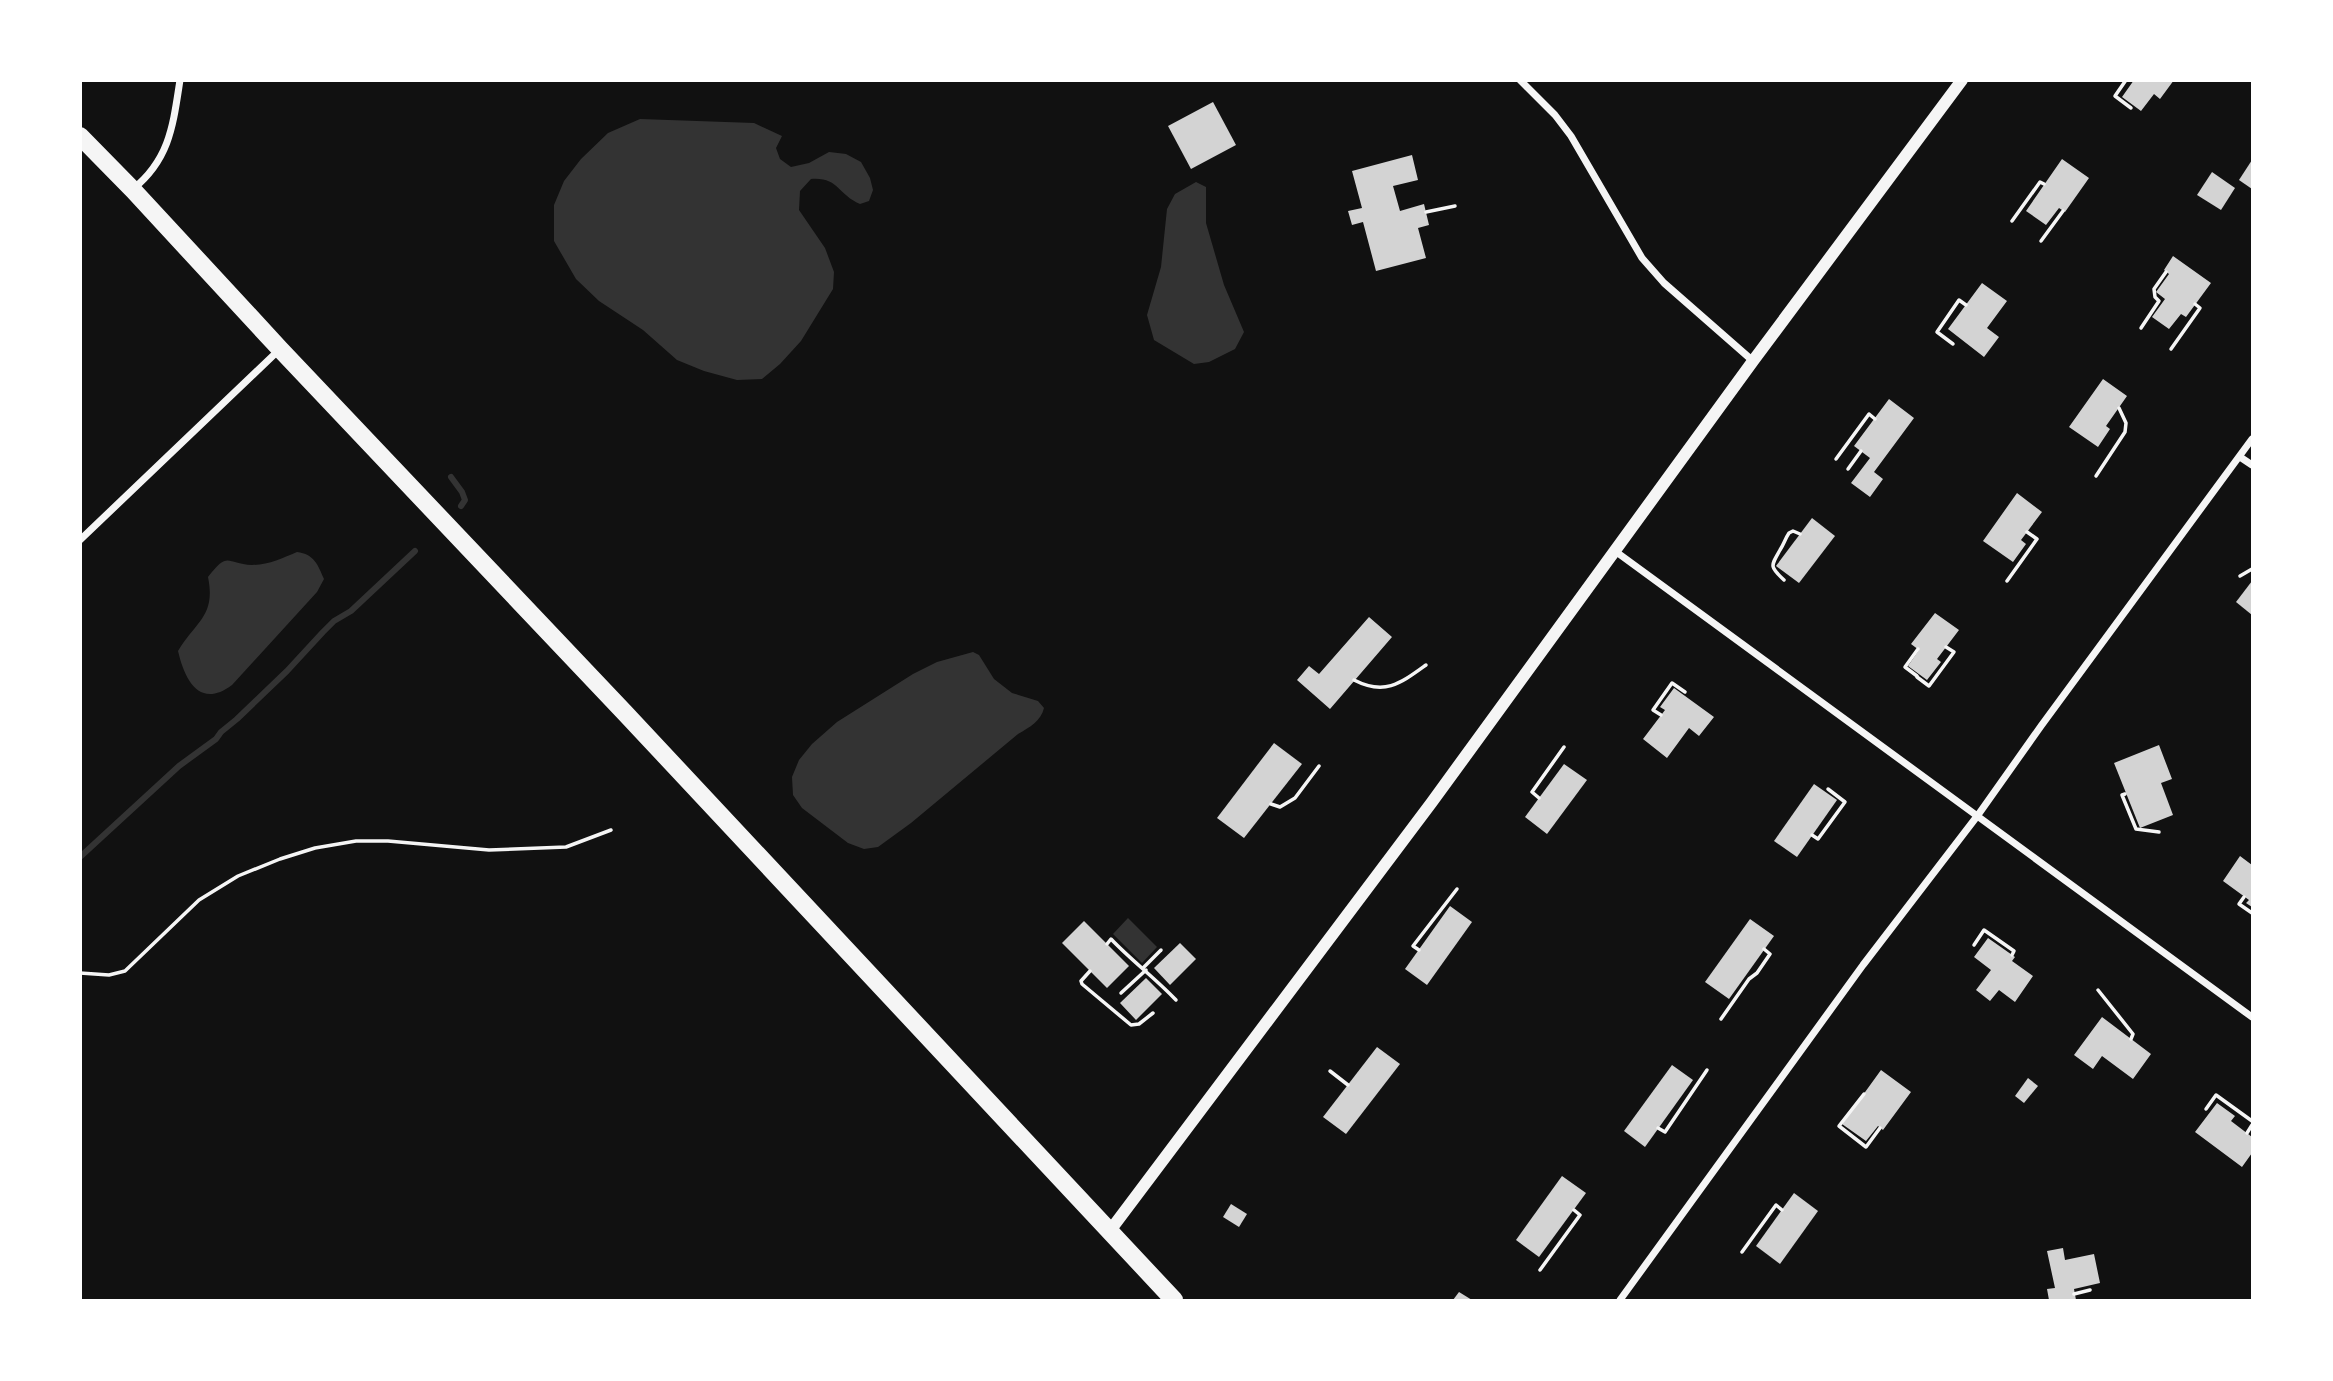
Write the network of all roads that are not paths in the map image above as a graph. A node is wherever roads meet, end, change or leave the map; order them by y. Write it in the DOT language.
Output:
graph roads {
  1 [pos="180,80"];
  2 [pos="1520,80"];
  3 [pos="1962,80"];
  4 [pos="80,136"];
  5 [pos="133,190"];
  6 [pos="280,349"];
  7 [pos="1753,361"];
  8 [pos="2252,439"];
  9 [pos="2240,457"];
  10 [pos="2252,465"];
  11 [pos="80,540"];
  12 [pos="1615,551"];
  13 [pos="1978,815"];
  14 [pos="2252,1017"];
  15 [pos="1109,1233"];
  16 [pos="1174,1300"];
  17 [pos="1620,1300"];
  1 -- 5 [label="street"];
  2 -- 7 [label="street"];
  3 -- 7 [label="street"];
  4 -- 5 [label="main road"];
  5 -- 6 [label="main road"];
  6 -- 11 [label="street"];
  6 -- 15 [label="main road"];
  7 -- 12 [label="street"];
  8 -- 9 [label="street"];
  9 -- 10 [label="street"];
  9 -- 13 [label="street"];
  12 -- 13 [label="street"];
  12 -- 15 [label="street"];
  13 -- 14 [label="street"];
  13 -- 17 [label="street"];
  15 -- 16 [label="main road"];
}
